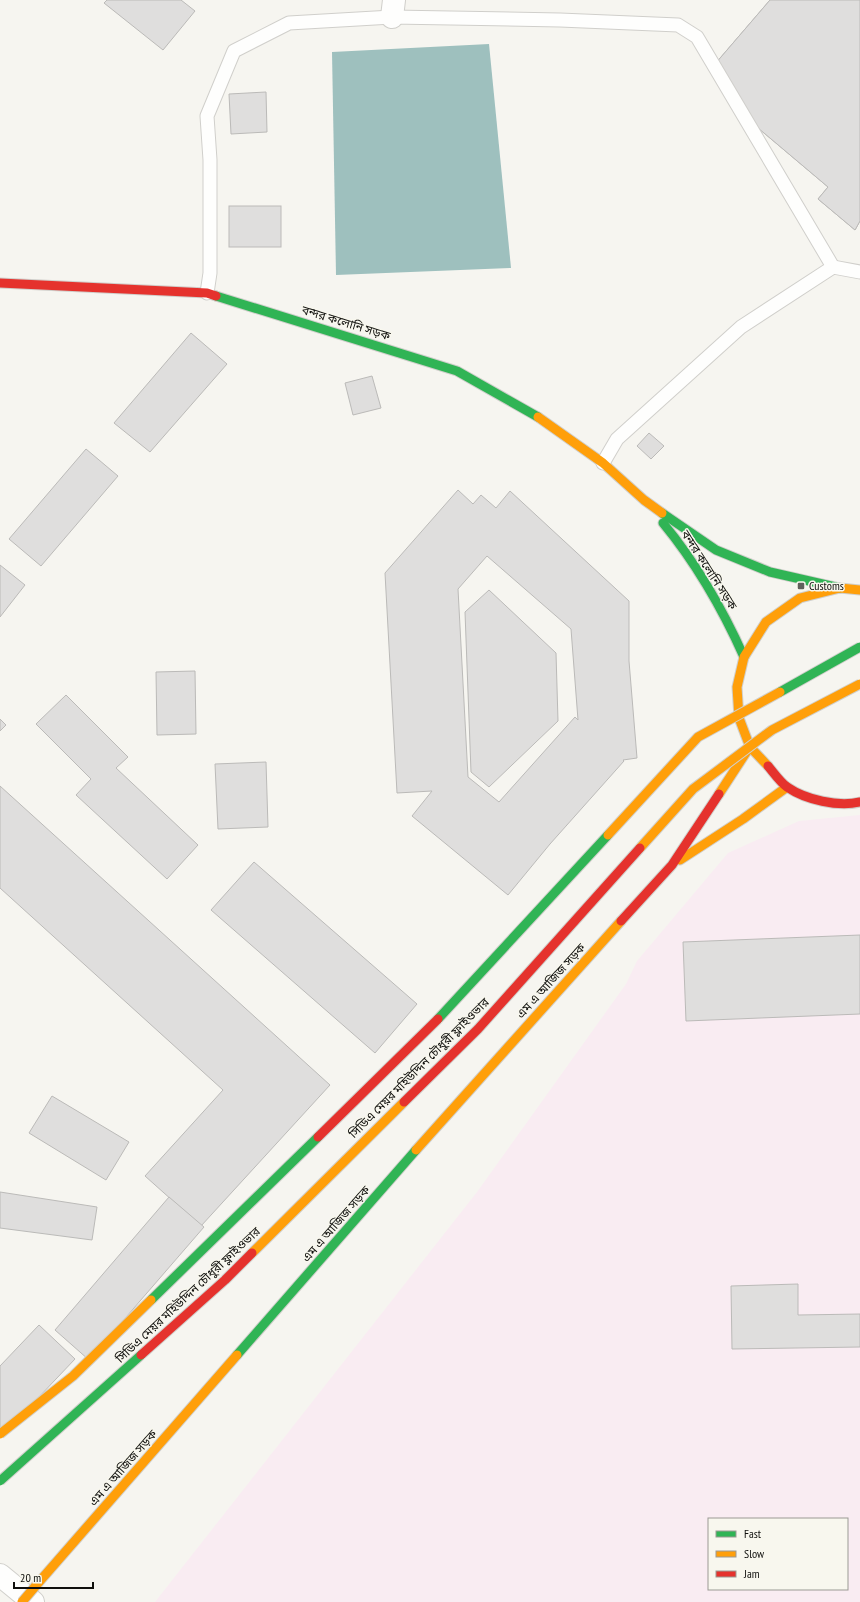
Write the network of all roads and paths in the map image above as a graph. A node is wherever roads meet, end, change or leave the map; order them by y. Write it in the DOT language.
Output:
graph roads {
  1 [pos="393,9"];
  2 [pos="833,267"];
  3 [pos="860,272"];
  4 [pos="0,283"];
  5 [pos="207,293"];
  6 [pos="603,463"];
  7 [pos="644,500"];
  8 [pos="840,588"];
  9 [pos="860,590"];
  10 [pos="860,647"];
  11 [pos="744,658"];
  12 [pos="860,684"];
  13 [pos="750,747"];
  14 [pos="787,787"];
  15 [pos="860,802"];
  16 [pos="672,865"];
  17 [pos="0,1434"];
  18 [pos="0,1481"];
  19 [pos="0,1575"];
  20 [pos="36,1592"];
  21 [pos="22,1602"];
  1 -- 2 [label="lane"];
  1 -- 5 [label="lane"];
  2 -- 3 [label="lane"];
  2 -- 6 [label="lane"];
  4 -- 5 [label="main road, বন্দর কলোনি সড়ক"];
  5 -- 6 [label="main road, বন্দর কলোনি সড়ক"];
  6 -- 7 [label="main road, বন্দর কলোনি সড়ক"];
  7 -- 8 [label="main road, বন্দর কলোনি সড়ক"];
  7 -- 11 [label="main road, বন্দর কলোনি সড়ক"];
  8 -- 9 [label="main road"];
  8 -- 11 [label="main road"];
  10 -- 17 [label="main road, bridge"];
  11 -- 13 [label="main road"];
  12 -- 18 [label="main road, সিডিএ মেয়র মহিউদ্দিন চৌধুরী ফ্লাইওভার, bridge"];
  13 -- 14 [label="main road"];
  13 -- 16 [label="main road, এম এ আজিজ সড়ক"];
  14 -- 15 [label="main road"];
  14 -- 16 [label="main road, এম এ আজিজ সড়ক"];
  16 -- 20 [label="main road, এম এ আজিজ সড়ক"];
  19 -- 20 [label="street"];
  20 -- 21 [label="main road, এম এ আজিজ সড়ক, bridge"];
}
